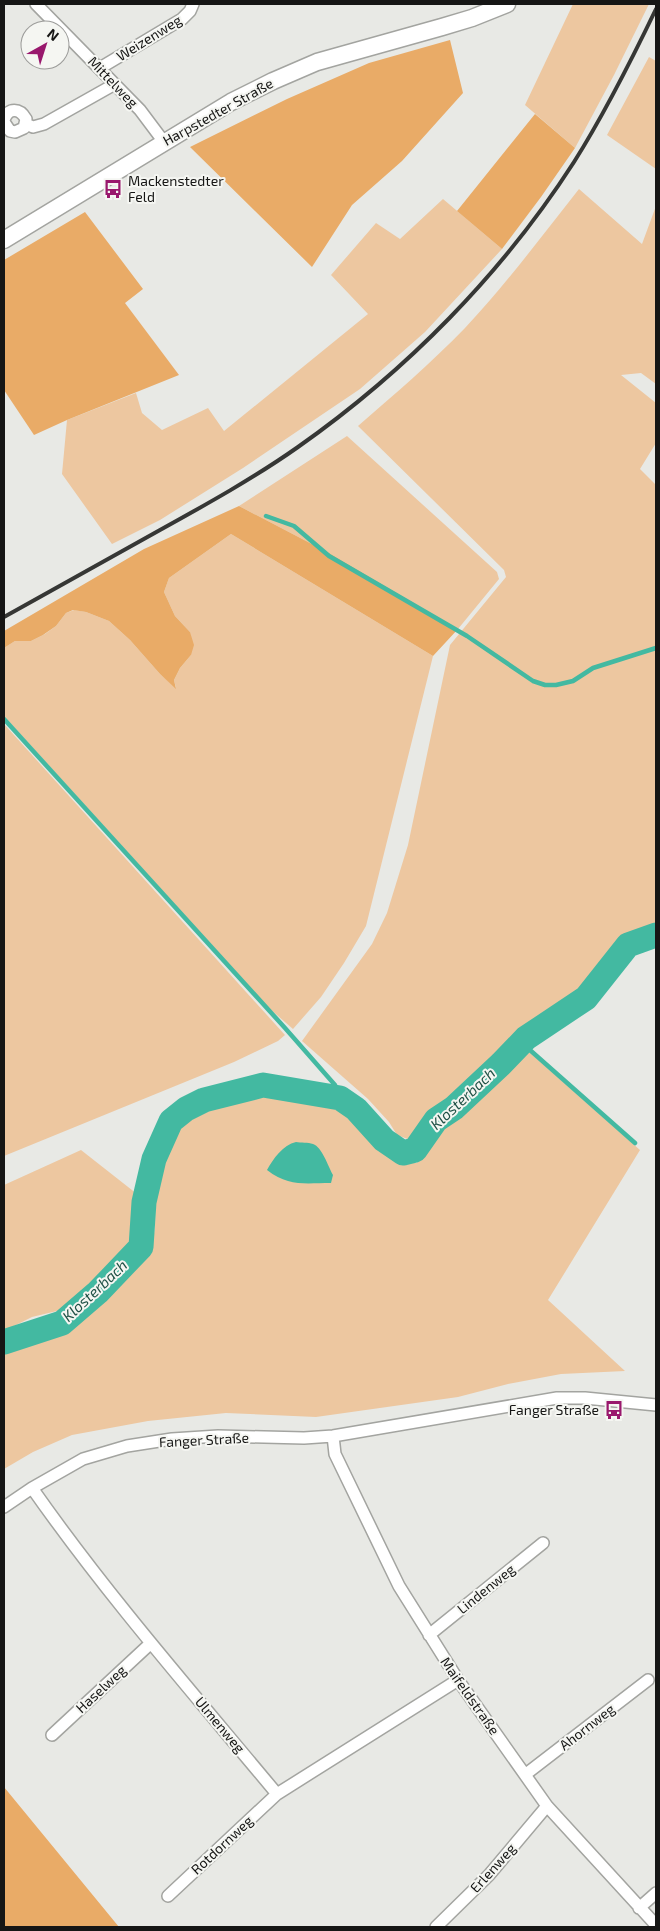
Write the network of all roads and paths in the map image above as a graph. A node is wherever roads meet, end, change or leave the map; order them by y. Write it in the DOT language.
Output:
graph roads {
  1 [pos="36,4"];
  2 [pos="193,4"];
  3 [pos="506,4"];
  4 [pos="100,68"];
  5 [pos="115,84"];
  6 [pos="4,121"];
  7 [pos="26,124"];
  8 [pos="164,142"];
  9 [pos="4,240"];
  10 [pos="656,1405"];
  11 [pos="333,1436"];
  12 [pos="32,1488"];
  13 [pos="4,1507"];
  14 [pos="542,1543"];
  15 [pos="429,1635"];
  16 [pos="151,1643"];
  17 [pos="458,1680"];
  18 [pos="648,1680"];
  19 [pos="52,1735"];
  20 [pos="526,1774"];
  21 [pos="277,1794"];
  22 [pos="547,1806"];
  23 [pos="656,1893"];
  24 [pos="168,1896"];
  25 [pos="639,1908"];
  26 [pos="656,1925"];
  27 [pos="436,1927"];
  1 -- 4 [label="street, Mittelweg"];
  2 -- 4 [label="street, Weizenweg"];
  3 -- 8 [label="street, Harpstedter Straße"];
  4 -- 5 [label="street, Mittelweg"];
  5 -- 7 [label="street"];
  5 -- 8 [label="street, Mittelweg"];
  6 -- 7 [label="street"];
  6 -- 7 [label="street"];
  8 -- 9 [label="street, Harpstedter Straße"];
  10 -- 11 [label="street, Fanger Straße"];
  11 -- 12 [label="street, Fanger Straße"];
  11 -- 15 [label="street, Maifeldstraße"];
  12 -- 13 [label="street, Fanger Straße"];
  12 -- 16 [label="street, Ulmenweg"];
  14 -- 15 [label="street, Lindenweg"];
  15 -- 17 [label="street, Maifeldstraße"];
  16 -- 19 [label="street, Haselweg"];
  16 -- 21 [label="street, Ulmenweg"];
  17 -- 20 [label="street, Maifeldstraße"];
  17 -- 21 [label="street"];
  18 -- 20 [label="street, Ahornweg"];
  20 -- 22 [label="street, Maifeldstraße"];
  21 -- 24 [label="street, Rotdornweg"];
  22 -- 25 [label="street, Maifeldstraße"];
  22 -- 27 [label="street, Erlenweg"];
  23 -- 25 [label="street"];
  25 -- 26 [label="street, Maifeldstraße"];
}
